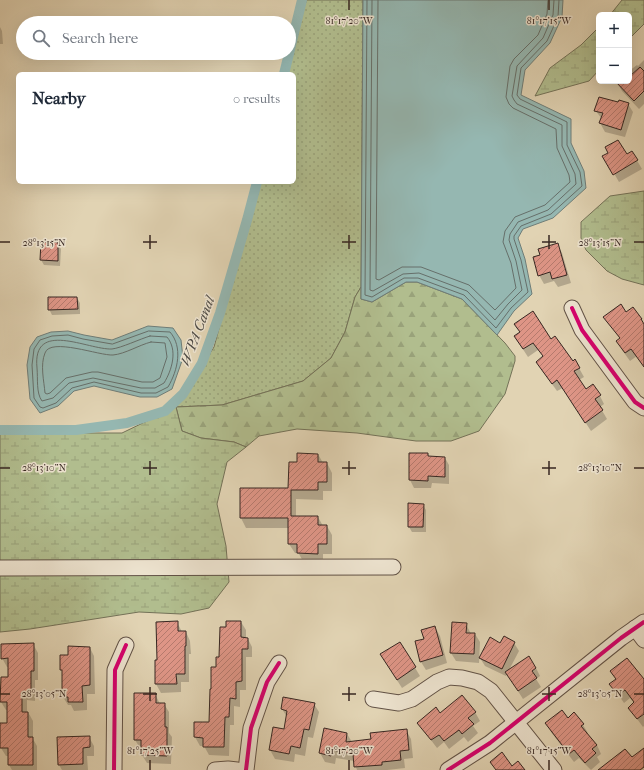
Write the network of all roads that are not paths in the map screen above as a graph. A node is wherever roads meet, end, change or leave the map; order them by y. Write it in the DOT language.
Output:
graph roads {
  1 [pos="572,308"];
  2 [pos="644,408"];
  3 [pos="393,567"];
  4 [pos="0,568"];
  5 [pos="641,630"];
  6 [pos="126,645"];
  7 [pos="279,663"];
  8 [pos="373,699"];
  9 [pos="516,722"];
  10 [pos="114,770"];
  11 [pos="215,770"];
  12 [pos="237,770"];
  13 [pos="246,770"];
  14 [pos="448,770"];
  15 [pos="554,770"];
  1 -- 2 [label="street"];
  3 -- 4 [label="street"];
  5 -- 9 [label="street"];
  6 -- 10 [label="street"];
  7 -- 13 [label="street"];
  8 -- 9 [label="street"];
  9 -- 14 [label="street"];
  9 -- 15 [label="street"];
  11 -- 12 [label="street"];
}
